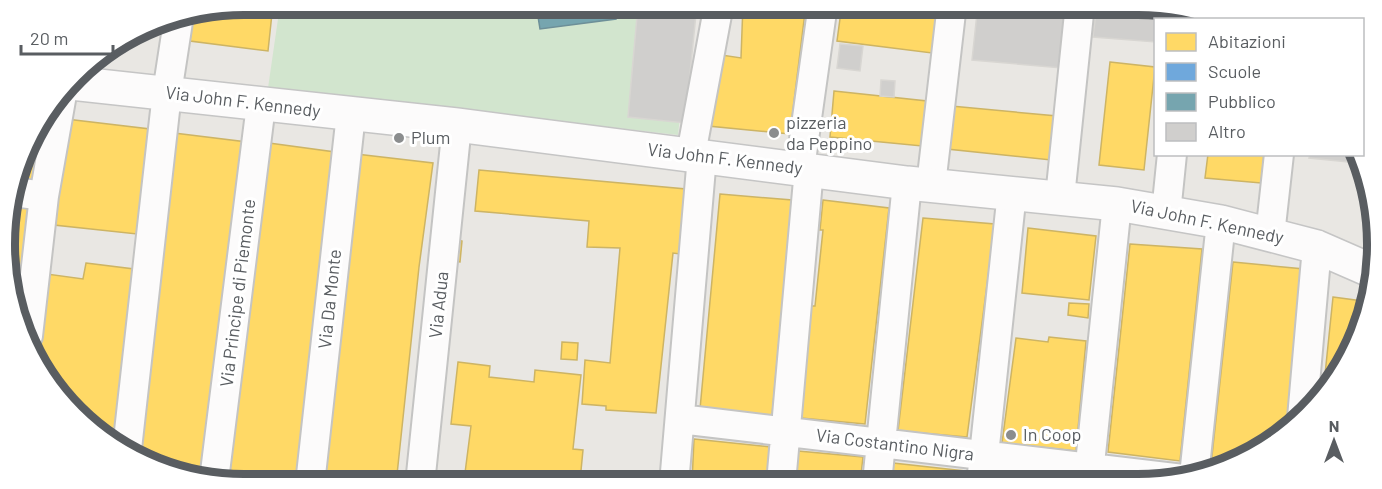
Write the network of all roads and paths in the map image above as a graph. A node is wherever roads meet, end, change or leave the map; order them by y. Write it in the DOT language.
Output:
graph roads {
  1 [pos="717,15"];
  2 [pos="822,15"];
  3 [pos="950,15"];
  4 [pos="1079,15"];
  5 [pos="177,25"];
  6 [pos="80,84"];
  7 [pos="167,93"];
  8 [pos="261,105"];
  9 [pos="59,109"];
  10 [pos="351,114"];
  11 [pos="457,125"];
  12 [pos="696,155"];
  13 [pos="1172,156"];
  14 [pos="1279,156"];
  15 [pos="804,169"];
  16 [pos="919,184"];
  17 [pos="1012,192"];
  18 [pos="21,193"];
  19 [pos="44,196"];
  20 [pos="1060,197"];
  21 [pos="1117,204"];
  22 [pos="1166,213"];
  23 [pos="1221,222"];
  24 [pos="1270,235"];
  25 [pos="1317,247"];
  26 [pos="1366,268"];
  27 [pos="21,278"];
  28 [pos="25,311"];
  29 [pos="1303,403"];
  30 [pos="680,419"];
  31 [pos="787,430"];
  32 [pos="128,442"];
  33 [pos="880,444"];
  34 [pos="1195,467"];
  35 [pos="982,469"];
  36 [pos="215,472"];
  37 [pos="311,474"];
  38 [pos="421,474"];
  39 [pos="675,474"];
  40 [pos="782,474"];
  41 [pos="878,474"];
  42 [pos="1071,474"];
  43 [pos="1089,474"];
  1 -- 12 [label="street"];
  2 -- 15 [label="street"];
  3 -- 16 [label="street"];
  4 -- 20 [label="street"];
  5 -- 7 [label="street"];
  6 -- 7 [label="main road, Via John F. Kennedy"];
  7 -- 8 [label="main road, Via John F. Kennedy"];
  7 -- 32 [label="street"];
  8 -- 10 [label="main road, Via John F. Kennedy"];
  8 -- 36 [label="street, Via Principe di Piemonte"];
  9 -- 19 [label="street"];
  10 -- 11 [label="main road, Via John F. Kennedy"];
  10 -- 37 [label="street, Via Da Monte"];
  11 -- 12 [label="main road, Via John F. Kennedy"];
  11 -- 38 [label="street, Via Adua"];
  12 -- 15 [label="main road, Via John F. Kennedy"];
  12 -- 30 [label="street"];
  13 -- 22 [label="street"];
  14 -- 24 [label="street"];
  15 -- 16 [label="main road, Via John F. Kennedy"];
  15 -- 31 [label="street"];
  16 -- 17 [label="main road, Via John F. Kennedy"];
  16 -- 33 [label="street"];
  17 -- 20 [label="main road, Via John F. Kennedy"];
  17 -- 35 [label="street"];
  18 -- 19 [label="street"];
  19 -- 27 [label="street"];
  20 -- 21 [label="main road, Via John F. Kennedy"];
  21 -- 22 [label="main road, Via John F. Kennedy"];
  21 -- 43 [label="street"];
  22 -- 23 [label="main road, Via John F. Kennedy"];
  23 -- 24 [label="main road, Via John F. Kennedy"];
  23 -- 34 [label="street"];
  24 -- 25 [label="main road, Via John F. Kennedy"];
  25 -- 26 [label="main road, Via John F. Kennedy"];
  25 -- 29 [label="street"];
  27 -- 28 [label="street"];
  30 -- 31 [label="street, Via Costantino Nigra"];
  30 -- 39 [label="street"];
  31 -- 33 [label="street, Via Costantino Nigra"];
  31 -- 40 [label="street"];
  33 -- 35 [label="street, Via Costantino Nigra"];
  33 -- 41 [label="street"];
  35 -- 42 [label="street, Via Costantino Nigra"];
}
